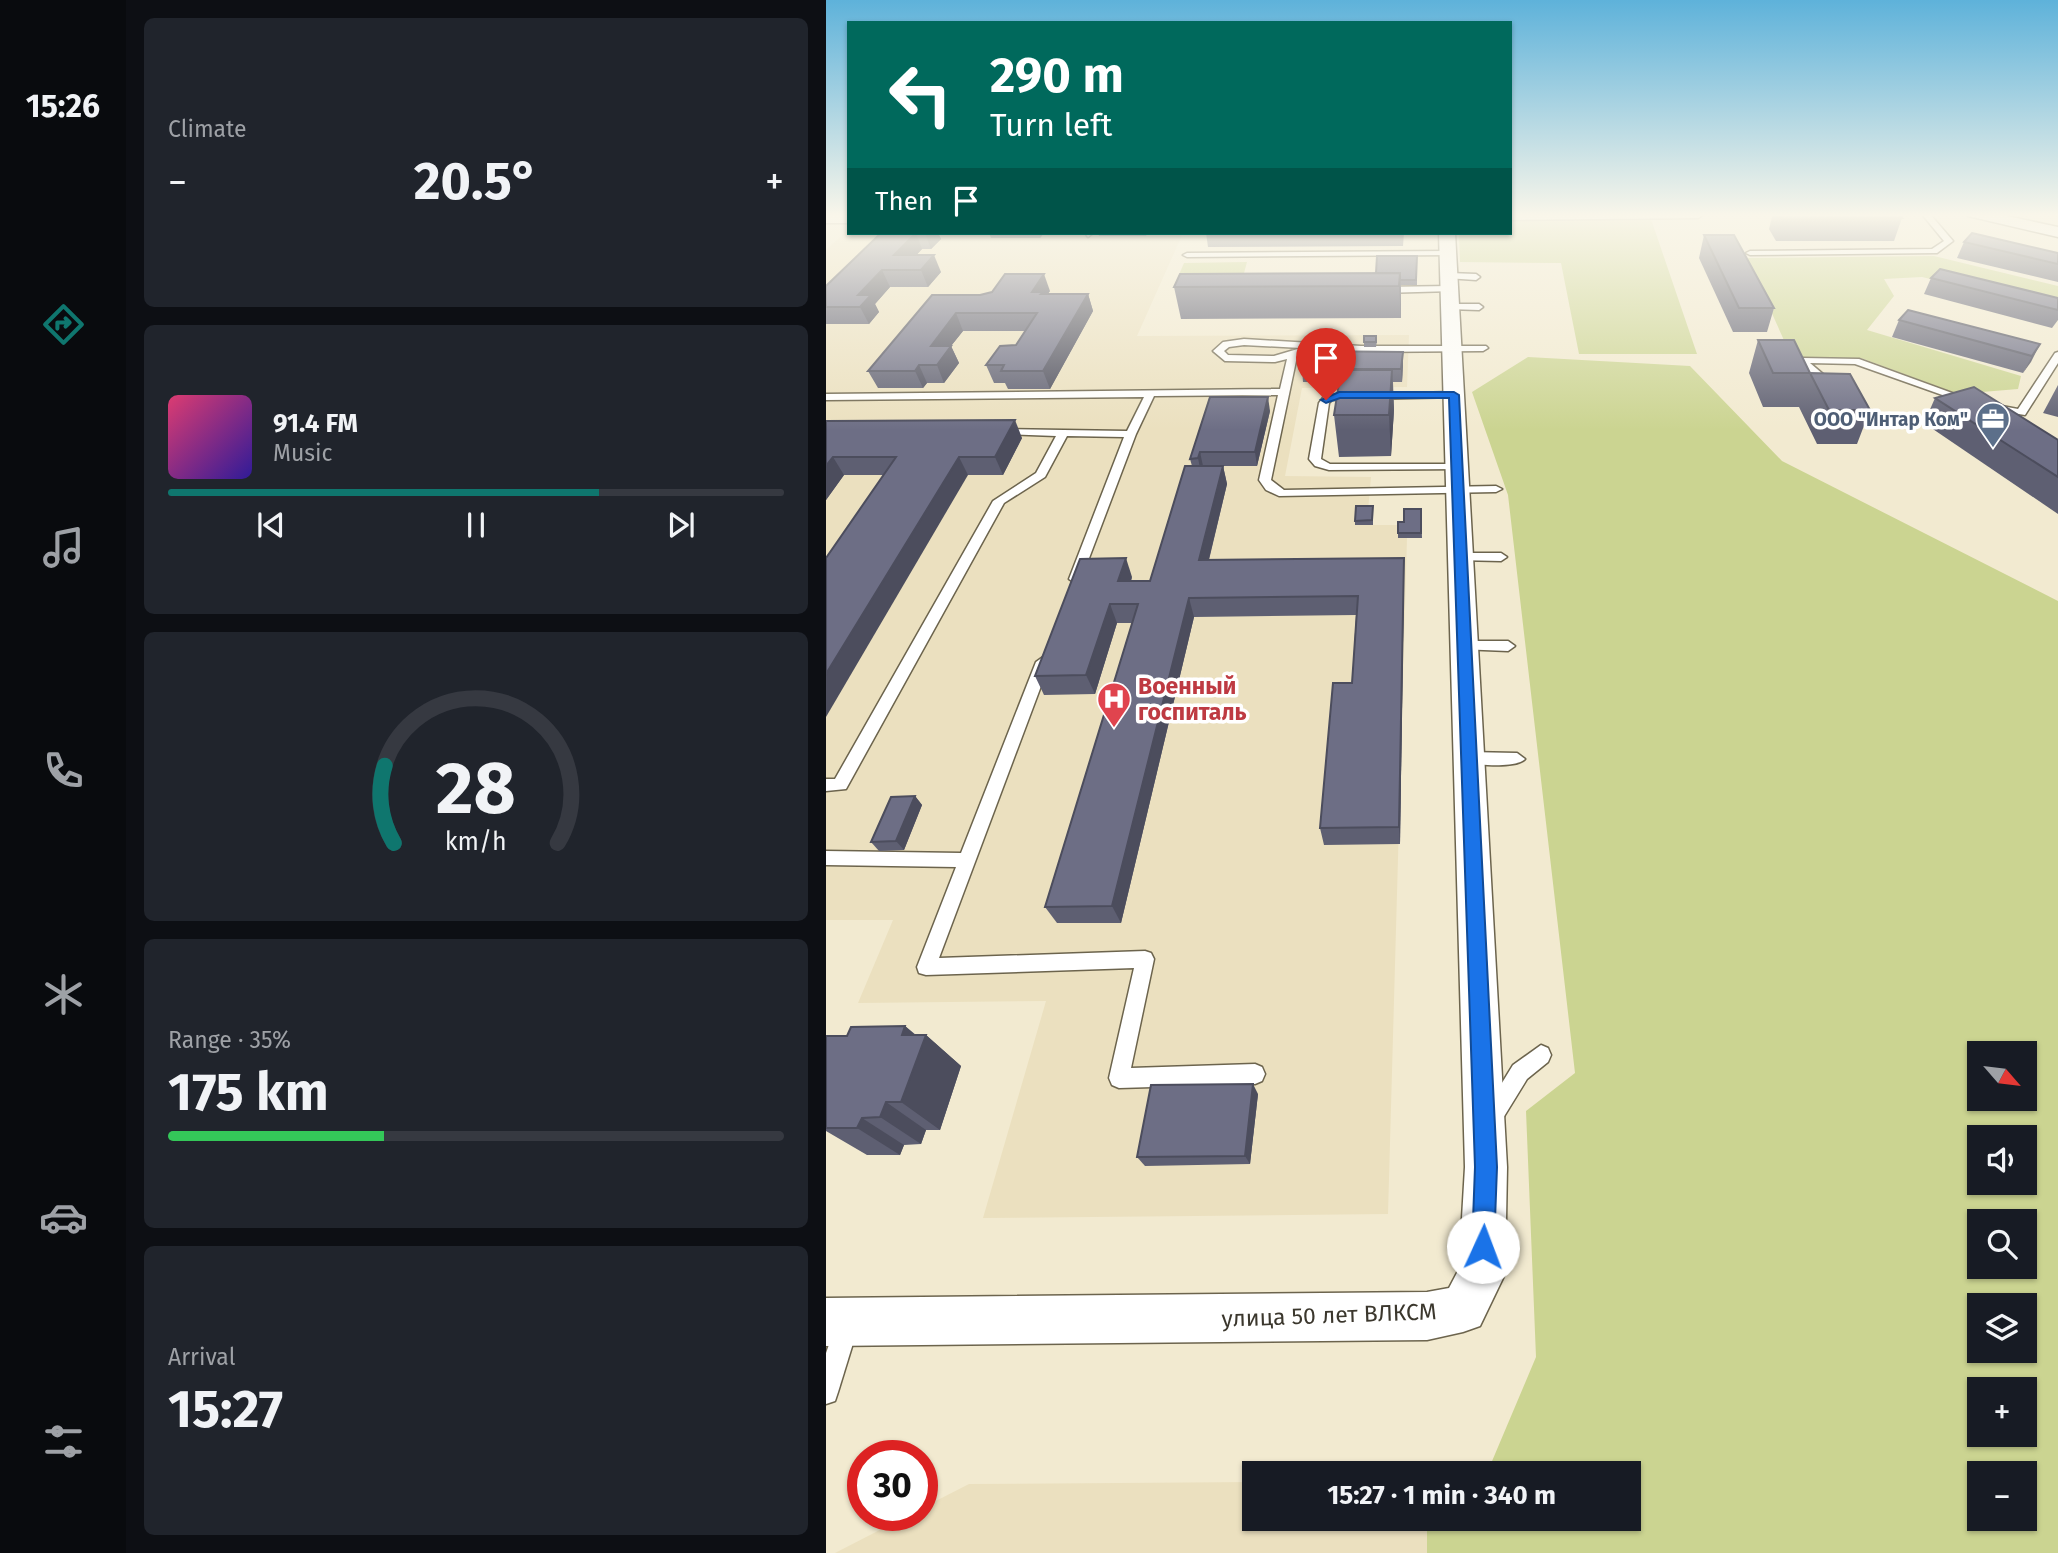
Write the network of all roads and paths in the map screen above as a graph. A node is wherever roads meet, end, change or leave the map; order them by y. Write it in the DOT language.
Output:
graph roads {
  1 [pos="1400,285"];
  2 [pos="1458,285"];
  3 [pos="1369,290"];
  4 [pos="1322,345"];
  5 [pos="1468,348"];
  6 [pos="2058,355"];
  7 [pos="1292,356"];
  8 [pos="1837,390"];
  9 [pos="1284,393"];
  10 [pos="1150,394"];
  11 [pos="1454,395"];
  12 [pos="826,397"];
  13 [pos="993,431"];
  14 [pos="1063,433"];
  15 [pos="1131,434"];
  16 [pos="1457,479"];
  17 [pos="1496,489"];
  18 [pos="1460,557"];
  19 [pos="1501,557"];
  20 [pos="1071,589"];
  21 [pos="1464,646"];
  22 [pos="1508,646"];
  23 [pos="1046,653"];
  24 [pos="1469,758"];
  25 [pos="1517,759"];
  26 [pos="826,785"];
  27 [pos="826,858"];
  28 [pos="967,860"];
  29 [pos="1541,1055"];
  30 [pos="1255,1074"];
  31 [pos="1483,1131"];
  32 [pos="837,1322"];
  33 [pos="826,1392"];
  1 -- 3 [label="lane"];
  2 -- 5 [label="street, улица 50 лет ВЛКСМ"];
  4 -- 5 [label="lane"];
  4 -- 7 [label="lane"];
  4 -- 7 [label="lane"];
  5 -- 11 [label="street, улица 50 лет ВЛКСМ"];
  6 -- 8 [label="lane"];
  7 -- 9 [label="lane"];
  9 -- 10 [label="lane"];
  9 -- 16 [label="lane"];
  10 -- 12 [label="lane"];
  10 -- 15 [label="lane"];
  11 -- 16 [label="street, улица 50 лет ВЛКСМ"];
  11 -- 16 [label="lane"];
  13 -- 14 [label="lane"];
  14 -- 15 [label="lane"];
  14 -- 26 [label="lane"];
  15 -- 20 [label="lane"];
  16 -- 17 [label="lane"];
  16 -- 18 [label="street, улица 50 лет ВЛКСМ"];
  18 -- 19 [label="lane"];
  18 -- 21 [label="street, улица 50 лет ВЛКСМ"];
  21 -- 22 [label="lane"];
  21 -- 24 [label="street, улица 50 лет ВЛКСМ"];
  23 -- 28 [label="lane"];
  24 -- 25 [label="lane"];
  24 -- 31 [label="street, улица 50 лет ВЛКСМ"];
  27 -- 28 [label="lane"];
  28 -- 30 [label="lane"];
  29 -- 31 [label="lane"];
  31 -- 32 [label="street, улица 50 лет ВЛКСМ"];
  32 -- 33 [label="lane"];
}
